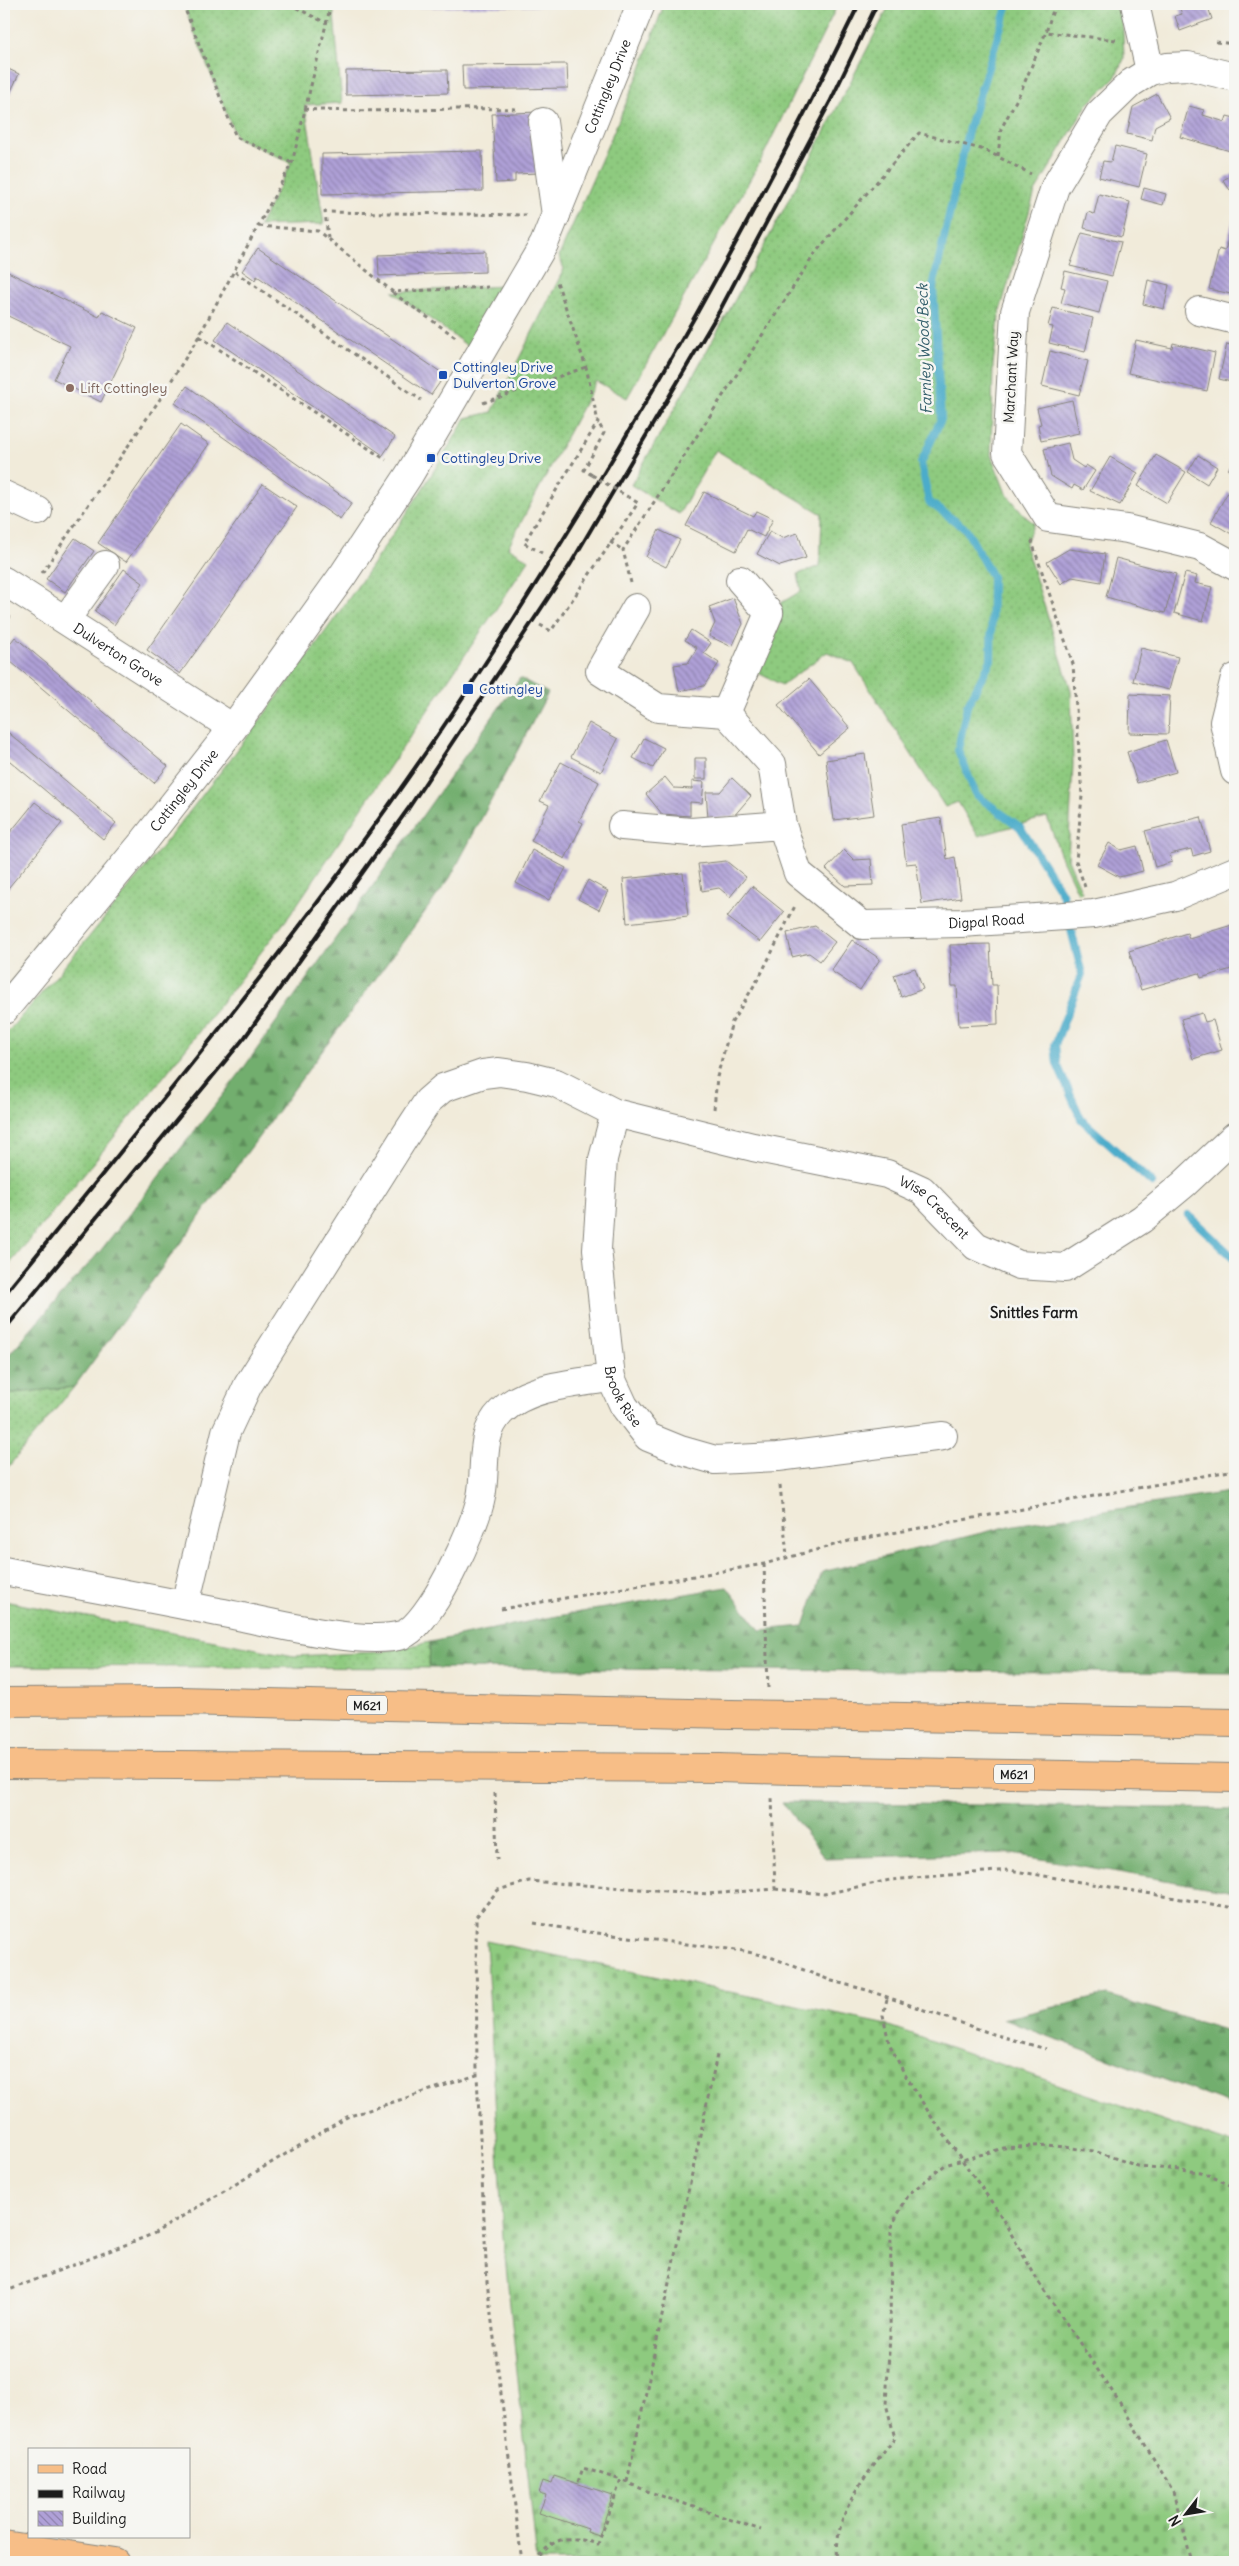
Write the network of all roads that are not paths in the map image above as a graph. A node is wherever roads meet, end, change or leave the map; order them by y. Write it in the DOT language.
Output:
graph roads {
  1 [pos="628,4"];
  2 [pos="641,4"];
  3 [pos="1135,4"];
  4 [pos="631,31"];
  5 [pos="1150,71"];
  6 [pos="1235,77"];
  7 [pos="535,116"];
  8 [pos="556,215"];
  9 [pos="1199,311"];
  10 [pos="1235,320"];
  11 [pos="4,495"];
  12 [pos="38,511"];
  13 [pos="105,565"];
  14 [pos="1235,566"];
  15 [pos="740,580"];
  16 [pos="4,581"];
  17 [pos="636,608"];
  18 [pos="66,619"];
  19 [pos="1235,678"];
  20 [pos="726,713"];
  21 [pos="233,728"];
  22 [pos="1235,771"];
  23 [pos="782,825"];
  24 [pos="622,826"];
  25 [pos="1235,871"];
  26 [pos="4,1010"];
  27 [pos="616,1113"];
  28 [pos="1235,1136"];
  29 [pos="611,1378"];
  30 [pos="944,1436"];
  31 [pos="4,1572"];
  32 [pos="185,1605"];
  33 [pos="4,1702"];
  34 [pos="1235,1723"];
  35 [pos="4,1764"];
  36 [pos="1235,1778"];
  37 [pos="4,2545"];
  38 [pos="115,2562"];
  1 -- 4 [label="street"];
  2 -- 4 [label="street, Cottingley Drive"];
  3 -- 5 [label="street"];
  4 -- 8 [label="street, Cottingley Drive"];
  5 -- 6 [label="street, Marchant Way"];
  5 -- 14 [label="street, Marchant Way"];
  7 -- 8 [label="street"];
  8 -- 21 [label="street, Cottingley Drive"];
  9 -- 10 [label="street"];
  11 -- 12 [label="street"];
  13 -- 18 [label="street"];
  15 -- 20 [label="street"];
  16 -- 18 [label="street, Dulverton Grove"];
  17 -- 20 [label="street"];
  18 -- 21 [label="street, Dulverton Grove"];
  19 -- 22 [label="street"];
  20 -- 23 [label="street, Digpal Road"];
  21 -- 26 [label="street, Cottingley Drive"];
  23 -- 24 [label="street"];
  23 -- 25 [label="street, Digpal Road"];
  27 -- 28 [label="street, Wise Crescent"];
  27 -- 29 [label="street, Brook Rise"];
  27 -- 32 [label="street, Wise Crescent"];
  29 -- 30 [label="street, Brook Rise"];
  29 -- 32 [label="street"];
  31 -- 32 [label="street"];
  33 -- 34 [label="main road, M621, bridge"];
  35 -- 36 [label="main road, M621, bridge"];
  37 -- 38 [label="main road"];
}
